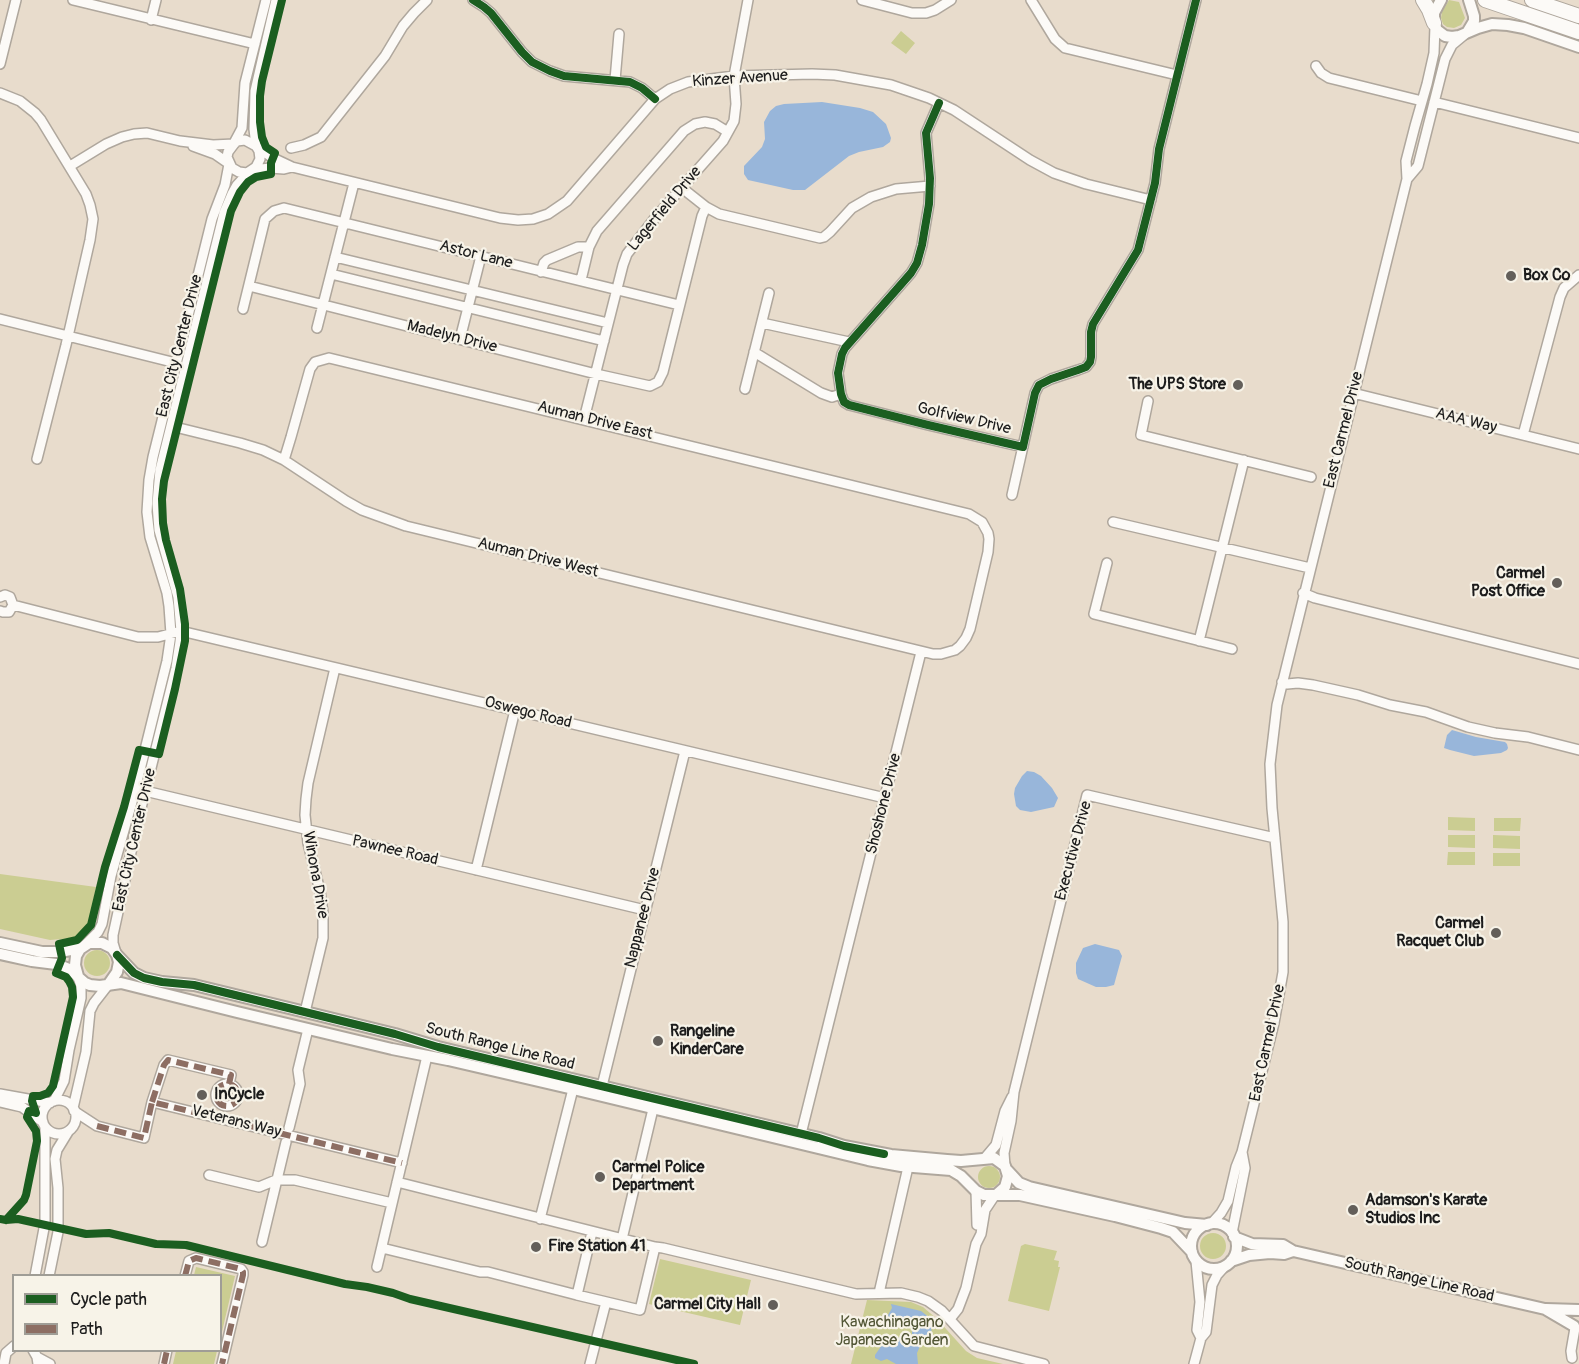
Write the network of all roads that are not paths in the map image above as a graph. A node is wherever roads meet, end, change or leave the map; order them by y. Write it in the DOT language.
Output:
graph roads {
  1 [pos="16,0"];
  2 [pos="73,0"];
  3 [pos="156,0"];
  4 [pos="266,0"];
  5 [pos="276,0"];
  6 [pos="427,0"];
  7 [pos="472,0"];
  8 [pos="748,0"];
  9 [pos="862,0"];
  10 [pos="951,0"];
  11 [pos="1031,0"];
  12 [pos="1196,0"];
  13 [pos="1423,0"];
  14 [pos="1441,0"];
  15 [pos="1469,0"];
  16 [pos="1485,0"];
  17 [pos="1532,0"];
  18 [pos="1579,16"];
  19 [pos="151,20"];
  20 [pos="1434,25"];
  21 [pos="1468,32"];
  22 [pos="1579,32"];
  23 [pos="619,34"];
  24 [pos="255,44"];
  25 [pos="1579,47"];
  26 [pos="0,64"];
  27 [pos="1316,66"];
  28 [pos="1177,75"];
  29 [pos="734,76"];
  30 [pos="615,80"];
  31 [pos="0,93"];
  32 [pos="655,99"];
  33 [pos="1422,100"];
  34 [pos="1434,102"];
  35 [pos="939,103"];
  36 [pos="728,132"];
  37 [pos="1579,138"];
  38 [pos="180,141"];
  39 [pos="234,144"];
  40 [pos="256,146"];
  41 [pos="291,148"];
  42 [pos="229,164"];
  43 [pos="70,166"];
  44 [pos="292,167"];
  45 [pos="252,170"];
  46 [pos="1407,179"];
  47 [pos="354,183"];
  48 [pos="930,186"];
  49 [pos="681,188"];
  50 [pos="1151,200"];
  51 [pos="706,207"];
  52 [pos="344,223"];
  53 [pos="589,247"];
  54 [pos="481,256"];
  55 [pos="335,257"];
  56 [pos="541,272"];
  57 [pos="331,274"];
  58 [pos="1579,276"];
  59 [pos="581,280"];
  60 [pos="249,286"];
  61 [pos="617,289"];
  62 [pos="472,291"];
  63 [pos="769,292"];
  64 [pos="323,305"];
  65 [pos="679,305"];
  66 [pos="468,308"];
  67 [pos="243,309"];
  68 [pos="0,319"];
  69 [pos="608,323"];
  70 [pos="762,323"];
  71 [pos="317,328"];
  72 [pos="68,335"];
  73 [pos="460,339"];
  74 [pos="604,341"];
  75 [pos="849,342"];
  76 [pos="754,352"];
  77 [pos="176,363"];
  78 [pos="596,374"];
  79 [pos="746,389"];
  80 [pos="1353,393"];
  81 [pos="841,394"];
  82 [pos="1148,401"];
  83 [pos="584,419"];
  84 [pos="171,426"];
  85 [pos="1523,435"];
  86 [pos="1023,447"];
  87 [pos="1579,449"];
  88 [pos="36,459"];
  89 [pos="284,460"];
  90 [pos="1244,460"];
  91 [pos="1311,477"];
  92 [pos="1012,495"];
  93 [pos="1113,522"];
  94 [pos="1222,549"];
  95 [pos="1107,563"];
  96 [pos="1310,568"];
  97 [pos="1303,593"];
  98 [pos="0,597"];
  99 [pos="13,605"];
  100 [pos="0,611"];
  101 [pos="176,632"];
  102 [pos="1199,641"];
  103 [pos="1232,649"];
  104 [pos="921,652"];
  105 [pos="1579,664"];
  106 [pos="336,668"];
  107 [pos="1284,683"];
  108 [pos="516,710"];
  109 [pos="1579,750"];
  110 [pos="685,751"];
  111 [pos="135,789"];
  112 [pos="146,792"];
  113 [pos="885,798"];
  114 [pos="306,830"];
  115 [pos="1275,838"];
  116 [pos="476,870"];
  117 [pos="645,910"];
  118 [pos="0,943"];
  119 [pos="83,946"];
  120 [pos="0,954"];
  121 [pos="116,954"];
  122 [pos="78,976"];
  123 [pos="108,985"];
  124 [pos="305,1012"];
  125 [pos="308,1029"];
  126 [pos="427,1056"];
  127 [pos="229,1084"];
  128 [pos="602,1086"];
  129 [pos="573,1089"];
  130 [pos="1014,1092"];
  131 [pos="0,1094"];
  132 [pos="0,1102"];
  133 [pos="52,1102"];
  134 [pos="153,1102"];
  135 [pos="225,1106"];
  136 [pos="73,1109"];
  137 [pos="653,1109"];
  138 [pos="222,1119"];
  139 [pos="44,1125"];
  140 [pos="96,1126"];
  141 [pos="289,1128"];
  142 [pos="69,1131"];
  143 [pos="801,1134"];
  144 [pos="286,1142"];
  145 [pos="1242,1152"];
  146 [pos="983,1158"];
  147 [pos="402,1162"];
  148 [pos="908,1167"];
  149 [pos="1006,1168"];
  150 [pos="208,1175"];
  151 [pos="276,1180"];
  152 [pos="397,1182"];
  153 [pos="975,1189"];
  154 [pos="995,1195"];
  155 [pos="392,1203"];
  156 [pos="540,1219"];
  157 [pos="1209,1224"];
  158 [pos="592,1232"];
  159 [pos="1233,1235"];
  160 [pos="622,1239"];
  161 [pos="261,1242"];
  162 [pos="976,1244"];
  163 [pos="655,1247"];
  164 [pos="382,1248"];
  165 [pos="1293,1251"];
  166 [pos="1194,1256"];
  167 [pos="1228,1264"];
  168 [pos="377,1267"];
  169 [pos="34,1274"];
  170 [pos="49,1274"];
  171 [pos="185,1274"];
  172 [pos="879,1293"];
  173 [pos="577,1295"];
  174 [pos="606,1302"];
  175 [pos="1545,1309"];
  176 [pos="1579,1310"];
  177 [pos="950,1319"];
  178 [pos="1576,1328"];
  179 [pos="1201,1338"];
  180 [pos="1579,1346"];
  181 [pos="10,1347"];
  182 [pos="36,1355"];
  183 [pos="4,1364"];
  184 [pos="50,1364"];
  185 [pos="222,1364"];
  186 [pos="590,1364"];
  187 [pos="1044,1364"];
  188 [pos="1194,1364"];
  1 -- 26 [label="street"];
  2 -- 19 [label="street"];
  3 -- 19 [label="street"];
  4 -- 24 [label="street"];
  5 -- 40 [label="street"];
  6 -- 41 [label="street"];
  7 -- 30 [label="street"];
  8 -- 29 [label="street, Lagerfield Drive"];
  9 -- 10 [label="street"];
  11 -- 28 [label="street"];
  12 -- 28 [label="street, Golfview Drive"];
  13 -- 20 [label="highway"];
  14 -- 20 [label="main road"];
  15 -- 21 [label="main road"];
  16 -- 22 [label="highway"];
  17 -- 18 [label="highway"];
  19 -- 24 [label="street"];
  20 -- 21 [label="main road"];
  20 -- 33 [label="street, East Carmel Drive"];
  21 -- 25 [label="main road"];
  21 -- 34 [label="street, East Carmel Drive"];
  23 -- 30 [label="street"];
  24 -- 39 [label="street"];
  27 -- 33 [label="street"];
  28 -- 50 [label="street, Golfview Drive"];
  29 -- 32 [label="street, Kinzer Avenue"];
  29 -- 35 [label="street, Kinzer Avenue"];
  29 -- 36 [label="street, Lagerfield Drive"];
  30 -- 32 [label="street"];
  31 -- 43 [label="street"];
  32 -- 47 [label="street, Kinzer Avenue"];
  33 -- 46 [label="street, East Carmel Drive"];
  34 -- 37 [label="street"];
  34 -- 46 [label="street, East Carmel Drive"];
  35 -- 48 [label="street"];
  35 -- 50 [label="street, Kinzer Avenue"];
  36 -- 49 [label="street, Lagerfield Drive"];
  36 -- 53 [label="street"];
  38 -- 39 [label="street"];
  38 -- 42 [label="street"];
  38 -- 43 [label="street"];
  39 -- 40 [label="street"];
  39 -- 42 [label="street"];
  40 -- 44 [label="street, Kinzer Avenue"];
  40 -- 45 [label="street"];
  42 -- 45 [label="street"];
  42 -- 77 [label="street, East City Center Drive"];
  43 -- 72 [label="street"];
  44 -- 45 [label="street, Kinzer Avenue"];
  44 -- 47 [label="street, Kinzer Avenue"];
  45 -- 84 [label="street, East City Center Drive"];
  46 -- 80 [label="street, East Carmel Drive"];
  47 -- 52 [label="street"];
  48 -- 51 [label="street"];
  48 -- 75 [label="street"];
  49 -- 51 [label="street"];
  49 -- 61 [label="street, Lagerfield Drive"];
  50 -- 86 [label="street, Golfview Drive"];
  51 -- 65 [label="street"];
  52 -- 54 [label="street, Astor Lane"];
  52 -- 55 [label="street"];
  52 -- 60 [label="street, Astor Lane"];
  53 -- 56 [label="street"];
  53 -- 59 [label="street"];
  54 -- 56 [label="street, Astor Lane"];
  54 -- 62 [label="street"];
  55 -- 57 [label="street"];
  55 -- 62 [label="street"];
  56 -- 59 [label="street, Astor Lane"];
  57 -- 64 [label="street"];
  57 -- 66 [label="street"];
  58 -- 85 [label="street"];
  59 -- 61 [label="street, Astor Lane"];
  60 -- 64 [label="street, Madelyn Drive"];
  60 -- 67 [label="street"];
  61 -- 65 [label="street, Astor Lane"];
  61 -- 69 [label="street, Lagerfield Drive"];
  62 -- 66 [label="street"];
  62 -- 69 [label="street"];
  63 -- 70 [label="street"];
  64 -- 71 [label="street"];
  64 -- 73 [label="street, Madelyn Drive"];
  65 -- 78 [label="street, Madelyn Drive"];
  66 -- 73 [label="street"];
  66 -- 74 [label="street"];
  68 -- 72 [label="street"];
  69 -- 74 [label="street, Lagerfield Drive"];
  70 -- 75 [label="street"];
  70 -- 76 [label="street"];
  72 -- 77 [label="street"];
  72 -- 88 [label="street"];
  73 -- 78 [label="street, Madelyn Drive"];
  74 -- 78 [label="street, Lagerfield Drive"];
  75 -- 81 [label="street"];
  76 -- 79 [label="street"];
  76 -- 81 [label="street, Golfview Drive"];
  77 -- 101 [label="street, East City Center Drive"];
  78 -- 83 [label="street, Lagerfield Drive"];
  80 -- 85 [label="street, AAA Way"];
  80 -- 96 [label="street, East Carmel Drive"];
  81 -- 86 [label="street, Golfview Drive"];
  82 -- 90 [label="street"];
  83 -- 89 [label="street, Auman Drive East"];
  83 -- 104 [label="street, Auman Drive East"];
  84 -- 89 [label="street, Auman Drive West"];
  84 -- 101 [label="street, East City Center Drive"];
  85 -- 87 [label="street, AAA Way"];
  86 -- 92 [label="street, Golfview Drive"];
  89 -- 104 [label="street, Auman Drive West"];
  90 -- 91 [label="street"];
  90 -- 94 [label="street"];
  93 -- 94 [label="street"];
  94 -- 96 [label="street"];
  94 -- 102 [label="street"];
  95 -- 102 [label="street"];
  96 -- 97 [label="street, East Carmel Drive"];
  97 -- 105 [label="street"];
  97 -- 107 [label="street, East Carmel Drive"];
  98 -- 99 [label="street"];
  99 -- 100 [label="street"];
  99 -- 101 [label="street"];
  101 -- 106 [label="street, Oswego Road"];
  101 -- 111 [label="street, East City Center Drive"];
  101 -- 112 [label="street, East City Center Drive"];
  102 -- 103 [label="street"];
  104 -- 113 [label="street, Shoshone Drive"];
  106 -- 108 [label="street, Oswego Road"];
  106 -- 114 [label="street, Winona Drive"];
  107 -- 109 [label="street"];
  107 -- 115 [label="street, East Carmel Drive"];
  108 -- 110 [label="street, Oswego Road"];
  108 -- 116 [label="street"];
  110 -- 113 [label="street, Oswego Road"];
  110 -- 117 [label="street, Nappanee Drive"];
  111 -- 112 [label="street, Pawnee Road"];
  111 -- 119 [label="street, East City Center Drive"];
  112 -- 114 [label="street, Pawnee Road"];
  112 -- 121 [label="street, East City Center Drive"];
  113 -- 143 [label="street, Shoshone Drive"];
  114 -- 116 [label="street, Pawnee Road"];
  114 -- 124 [label="street, Winona Drive"];
  115 -- 130 [label="street, Executive Drive"];
  115 -- 145 [label="street, East Carmel Drive"];
  116 -- 117 [label="street, Pawnee Road"];
  117 -- 128 [label="street, Nappanee Drive"];
  118 -- 119 [label="main road"];
  119 -- 121 [label="main road"];
  119 -- 122 [label="main road"];
  120 -- 122 [label="main road"];
  121 -- 123 [label="main road"];
  121 -- 124 [label="main road, South Range Line Road"];
  122 -- 123 [label="main road"];
  122 -- 133 [label="street"];
  123 -- 125 [label="main road, South Range Line Road"];
  123 -- 136 [label="street"];
  124 -- 128 [label="main road, South Range Line Road"];
  125 -- 126 [label="main road, South Range Line Road"];
  125 -- 141 [label="street"];
  126 -- 129 [label="main road, South Range Line Road"];
  126 -- 147 [label="street"];
  127 -- 134 [label="street"];
  127 -- 135 [label="street"];
  127 -- 135 [label="street"];
  128 -- 143 [label="main road, South Range Line Road"];
  129 -- 137 [label="main road, South Range Line Road"];
  129 -- 156 [label="street"];
  130 -- 146 [label="street, Executive Drive"];
  130 -- 149 [label="street, Executive Drive"];
  131 -- 133 [label="street"];
  132 -- 139 [label="street"];
  133 -- 136 [label="street"];
  133 -- 139 [label="street"];
  134 -- 138 [label="street, Veterans Way"];
  134 -- 140 [label="street"];
  135 -- 138 [label="street"];
  136 -- 140 [label="street"];
  136 -- 142 [label="street"];
  137 -- 148 [label="main road, South Range Line Road"];
  137 -- 160 [label="street"];
  138 -- 147 [label="street, Veterans Way"];
  139 -- 142 [label="street"];
  139 -- 169 [label="street"];
  140 -- 142 [label="street"];
  142 -- 170 [label="street"];
  143 -- 146 [label="main road, South Range Line Road"];
  144 -- 151 [label="street"];
  145 -- 157 [label="street, East Carmel Drive"];
  145 -- 159 [label="street, East Carmel Drive"];
  146 -- 149 [label="main road"];
  146 -- 153 [label="main road"];
  147 -- 152 [label="street"];
  148 -- 153 [label="main road, South Range Line Road"];
  148 -- 172 [label="street"];
  149 -- 154 [label="main road"];
  149 -- 157 [label="main road"];
  150 -- 151 [label="street"];
  151 -- 155 [label="street"];
  151 -- 161 [label="street"];
  152 -- 155 [label="street"];
  152 -- 156 [label="street"];
  153 -- 154 [label="main road"];
  153 -- 162 [label="street"];
  154 -- 162 [label="street"];
  154 -- 166 [label="main road"];
  155 -- 164 [label="street"];
  156 -- 158 [label="street"];
  157 -- 159 [label="main road"];
  157 -- 166 [label="main road"];
  158 -- 160 [label="street"];
  158 -- 173 [label="street"];
  159 -- 165 [label="main road, South Range Line Road"];
  159 -- 167 [label="main road"];
  160 -- 163 [label="street"];
  162 -- 177 [label="street"];
  163 -- 172 [label="street"];
  163 -- 174 [label="street"];
  164 -- 168 [label="street"];
  164 -- 173 [label="street"];
  165 -- 167 [label="main road, South Range Line Road"];
  165 -- 175 [label="main road, South Range Line Road"];
  166 -- 167 [label="main road"];
  166 -- 179 [label="street"];
  167 -- 179 [label="street"];
  171 -- 185 [label="street"];
  172 -- 177 [label="street"];
  173 -- 174 [label="street"];
  174 -- 186 [label="street"];
  175 -- 176 [label="main road, South Range Line Road"];
  175 -- 178 [label="main road, South Range Line Road"];
  176 -- 178 [label="main road"];
  177 -- 187 [label="street"];
  178 -- 180 [label="street"];
  179 -- 188 [label="street"];
  181 -- 183 [label="street"];
  182 -- 184 [label="street"];
}
